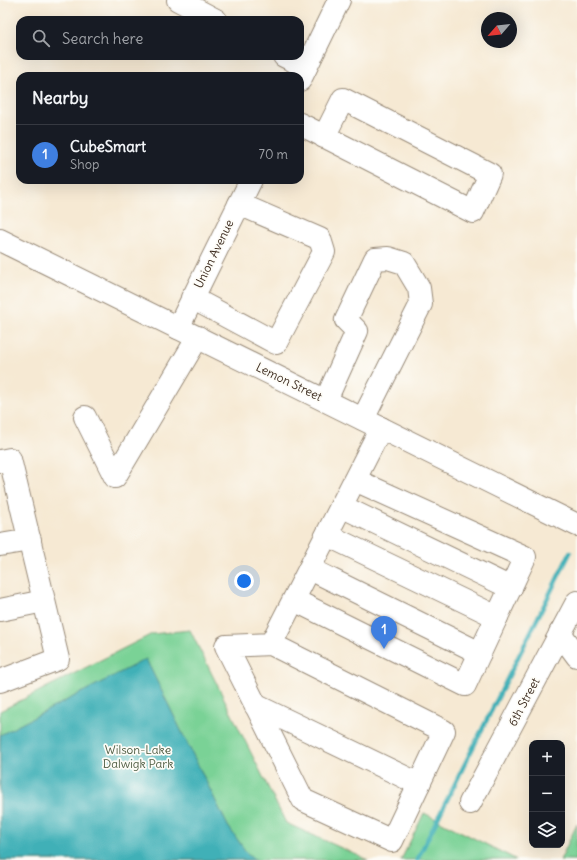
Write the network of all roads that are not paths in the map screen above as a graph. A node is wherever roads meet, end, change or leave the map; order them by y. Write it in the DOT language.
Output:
graph roads {
  1 [pos="178,0"];
  2 [pos="340,0"];
  3 [pos="208,16"];
  4 [pos="288,60"];
  5 [pos="301,72"];
  6 [pos="304,72"];
  7 [pos="304,126"];
  8 [pos="324,137"];
  9 [pos="249,184"];
  10 [pos="239,204"];
  11 [pos="0,240"];
  12 [pos="192,298"];
  13 [pos="178,328"];
  14 [pos="198,337"];
  15 [pos="326,400"];
  16 [pos="85,417"];
  17 [pos="372,423"];
  18 [pos="0,461"];
  19 [pos="355,480"];
  20 [pos="10,499"];
  21 [pos="341,506"];
  22 [pos="577,525"];
  23 [pos="327,535"];
  24 [pos="30,540"];
  25 [pos="0,545"];
  26 [pos="310,569"];
  27 [pos="510,588"];
  28 [pos="294,600"];
  29 [pos="44,601"];
  30 [pos="577,602"];
  31 [pos="0,610"];
  32 [pos="497,617"];
  33 [pos="560,633"];
  34 [pos="271,644"];
  35 [pos="480,653"];
  36 [pos="577,656"];
  37 [pos="0,681"];
  38 [pos="255,705"];
  39 [pos="419,784"];
  40 [pos="470,803"];
  1 -- 3 [label="street"];
  2 -- 6 [label="street"];
  4 -- 5 [label="street"];
  7 -- 8 [label="street"];
  8 -- 8 [label="street"];
  9 -- 10 [label="street, Union Avenue"];
  10 -- 12 [label="street, Union Avenue"];
  10 -- 12 [label="street"];
  11 -- 13 [label="street, Lemon Street"];
  12 -- 13 [label="street, Union Avenue"];
  13 -- 14 [label="street, Lemon Street"];
  14 -- 15 [label="street, Lemon Street"];
  14 -- 16 [label="street"];
  15 -- 17 [label="street, Lemon Street"];
  15 -- 17 [label="street"];
  17 -- 19 [label="street"];
  17 -- 22 [label="street, Lemon Street"];
  18 -- 20 [label="street"];
  19 -- 21 [label="street"];
  19 -- 27 [label="street"];
  20 -- 24 [label="street"];
  21 -- 23 [label="street"];
  21 -- 27 [label="street"];
  23 -- 26 [label="street"];
  23 -- 32 [label="street"];
  24 -- 25 [label="street"];
  24 -- 29 [label="street"];
  26 -- 28 [label="street"];
  26 -- 35 [label="street"];
  27 -- 32 [label="street"];
  28 -- 34 [label="street"];
  28 -- 35 [label="street"];
  29 -- 31 [label="street"];
  29 -- 37 [label="street"];
  30 -- 33 [label="street, 6th Street"];
  32 -- 35 [label="street"];
  33 -- 36 [label="street"];
  33 -- 40 [label="street, 6th Street"];
  34 -- 38 [label="street"];
  34 -- 39 [label="street"];
  38 -- 39 [label="street"];
  38 -- 39 [label="street"];
}
